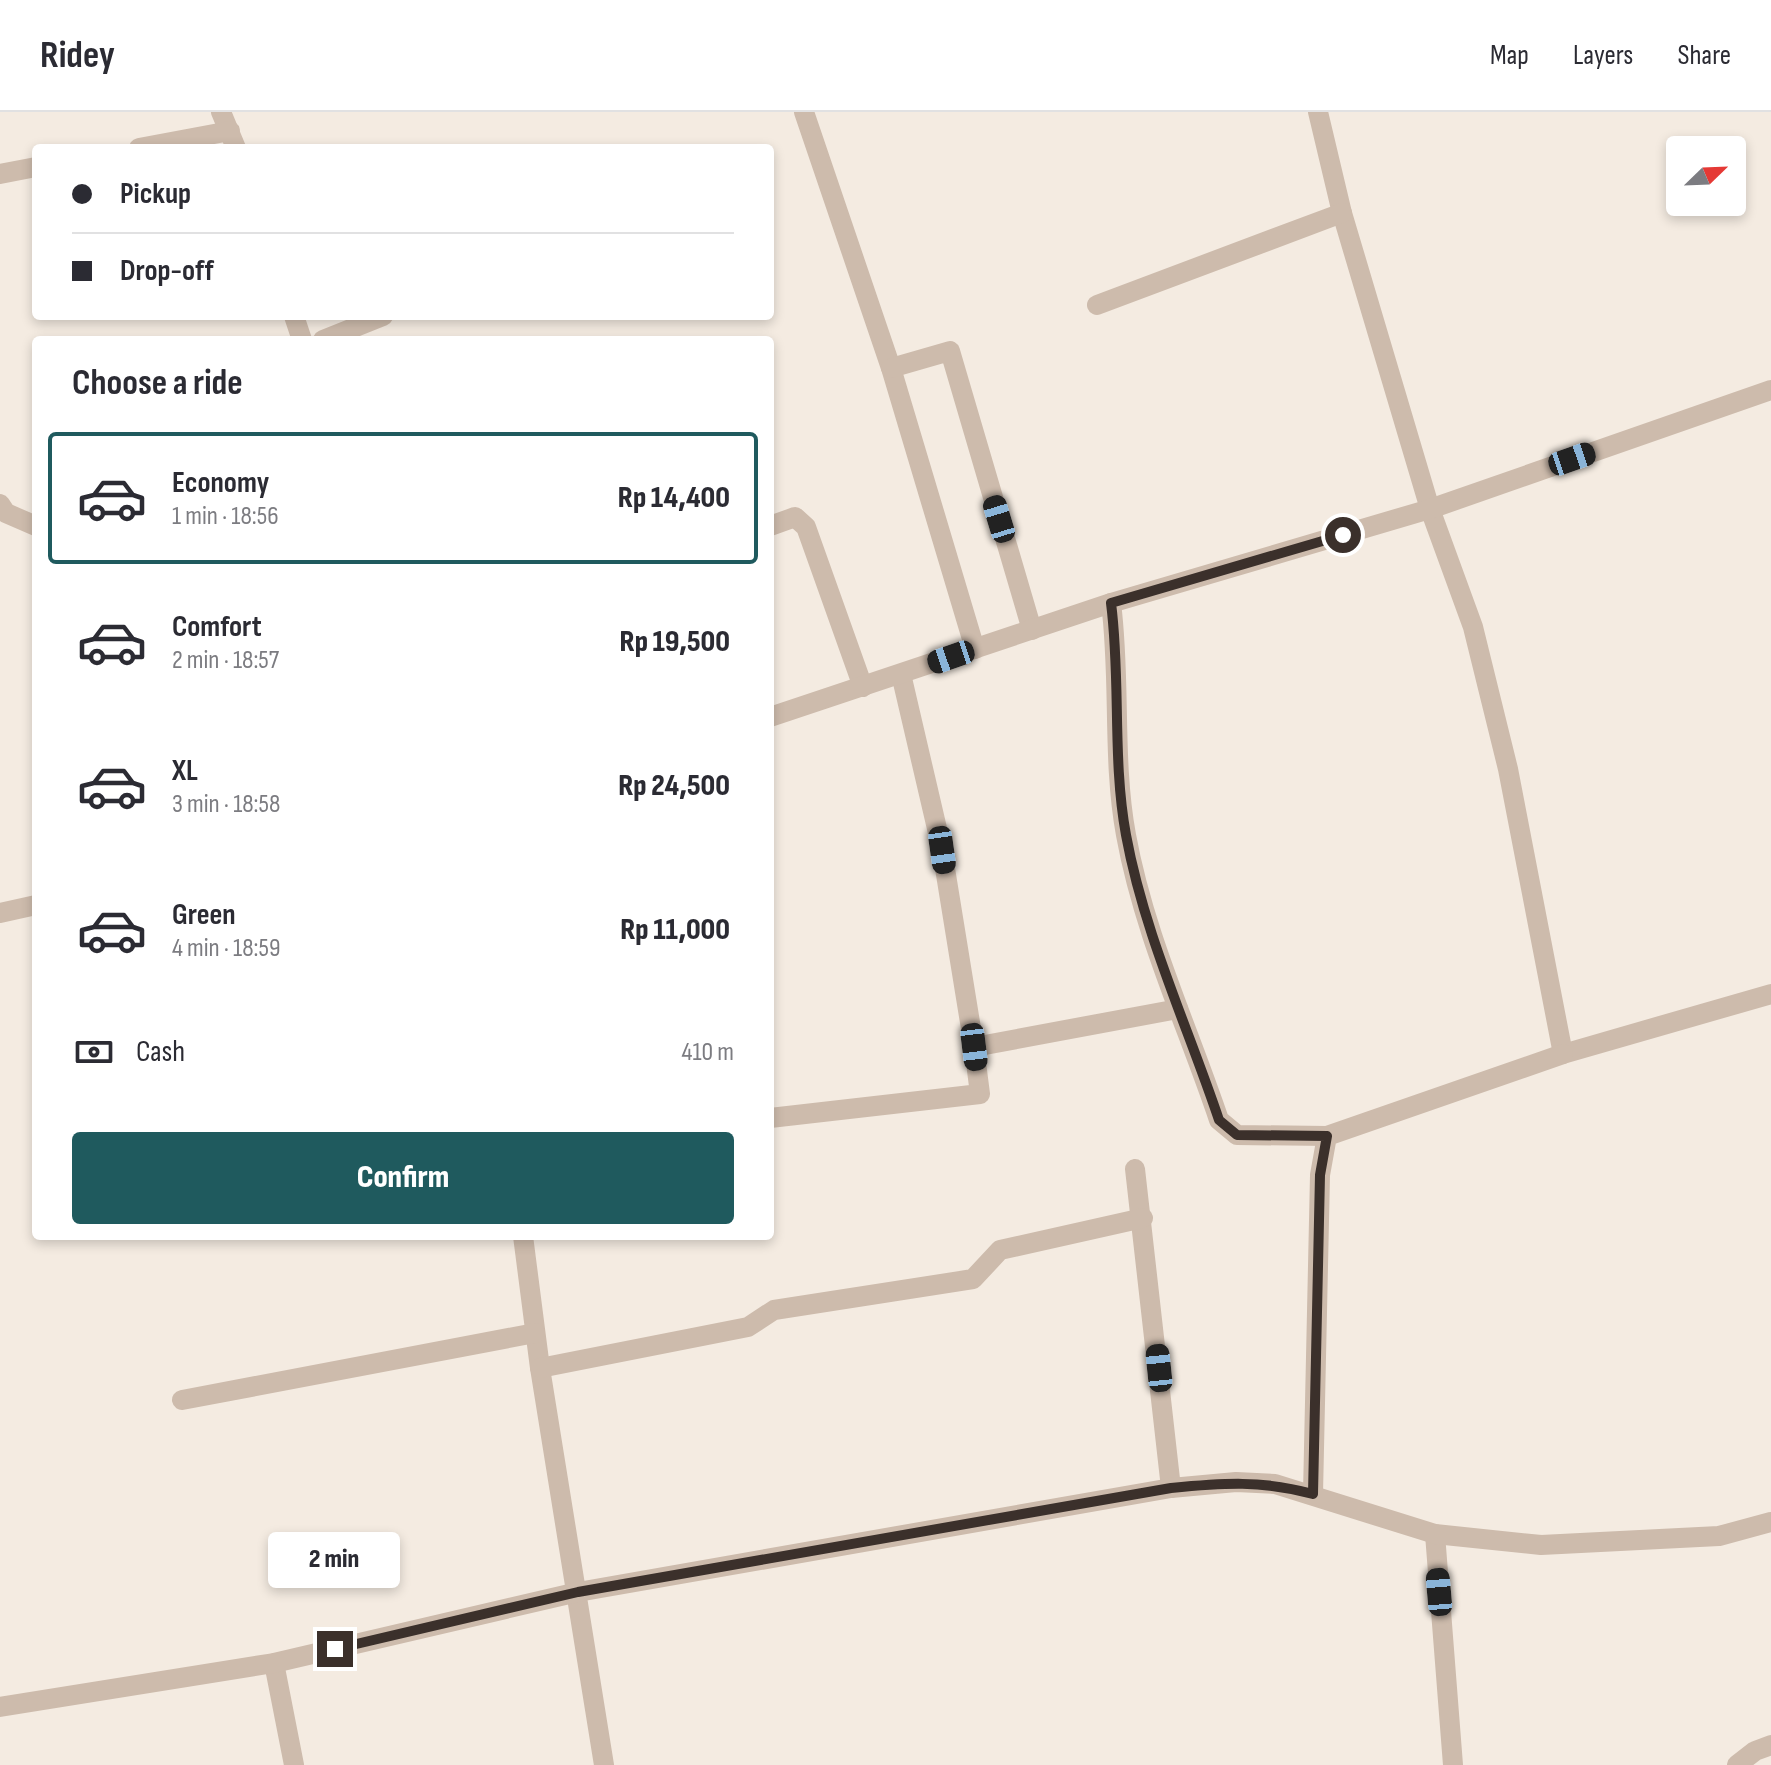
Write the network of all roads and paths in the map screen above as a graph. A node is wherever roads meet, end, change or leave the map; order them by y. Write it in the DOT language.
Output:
graph roads {
  1 [pos="804,112"];
  2 [pos="1318,112"];
  3 [pos="229,130"];
  4 [pos="159,144"];
  5 [pos="32,168"];
  6 [pos="0,174"];
  7 [pos="1342,213"];
  8 [pos="1097,305"];
  9 [pos="373,320"];
  10 [pos="333,336"];
  11 [pos="891,368"];
  12 [pos="1771,390"];
  13 [pos="0,504"];
  14 [pos="1430,509"];
  15 [pos="32,524"];
  16 [pos="774,525"];
  17 [pos="1111,603"];
  18 [pos="1032,630"];
  19 [pos="975,649"];
  20 [pos="901,674"];
  21 [pos="863,687"];
  22 [pos="774,716"];
  23 [pos="32,906"];
  24 [pos="0,913"];
  25 [pos="1771,994"];
  26 [pos="1178,1009"];
  27 [pos="974,1047"];
  28 [pos="1563,1054"];
  29 [pos="774,1118"];
  30 [pos="1327,1136"];
  31 [pos="1135,1169"];
  32 [pos="1143,1218"];
  33 [pos="523,1240"];
  34 [pos="535,1333"];
  35 [pos="540,1368"];
  36 [pos="182,1400"];
  37 [pos="1171,1488"];
  38 [pos="1313,1494"];
  39 [pos="1771,1522"];
  40 [pos="1435,1534"];
  41 [pos="578,1592"];
  42 [pos="274,1663"];
  43 [pos="0,1707"];
  44 [pos="1771,1745"];
  45 [pos="294,1765"];
  46 [pos="604,1765"];
  47 [pos="1453,1765"];
  48 [pos="1737,1765"];
  1 -- 11 [label="street"];
  2 -- 7 [label="street"];
  3 -- 4 [label="street"];
  5 -- 6 [label="street"];
  7 -- 8 [label="street"];
  7 -- 14 [label="street"];
  9 -- 10 [label="street"];
  11 -- 18 [label="street"];
  11 -- 19 [label="street"];
  12 -- 14 [label="street"];
  13 -- 15 [label="street"];
  14 -- 17 [label="street"];
  14 -- 28 [label="street"];
  16 -- 21 [label="street"];
  17 -- 18 [label="street"];
  17 -- 26 [label="street"];
  18 -- 19 [label="street"];
  19 -- 20 [label="street"];
  20 -- 21 [label="street"];
  20 -- 27 [label="street"];
  21 -- 22 [label="street"];
  23 -- 24 [label="street"];
  25 -- 28 [label="street"];
  26 -- 27 [label="street"];
  26 -- 30 [label="street"];
  27 -- 29 [label="street"];
  28 -- 30 [label="street"];
  30 -- 38 [label="street"];
  31 -- 32 [label="street"];
  32 -- 35 [label="street"];
  32 -- 37 [label="street"];
  33 -- 34 [label="street"];
  34 -- 35 [label="street"];
  34 -- 36 [label="street"];
  35 -- 41 [label="street"];
  37 -- 38 [label="street"];
  37 -- 41 [label="street"];
  38 -- 40 [label="street"];
  39 -- 40 [label="street"];
  40 -- 47 [label="street"];
  41 -- 42 [label="street"];
  41 -- 46 [label="street"];
  42 -- 43 [label="street"];
  42 -- 45 [label="street"];
  44 -- 48 [label="street"];
}
